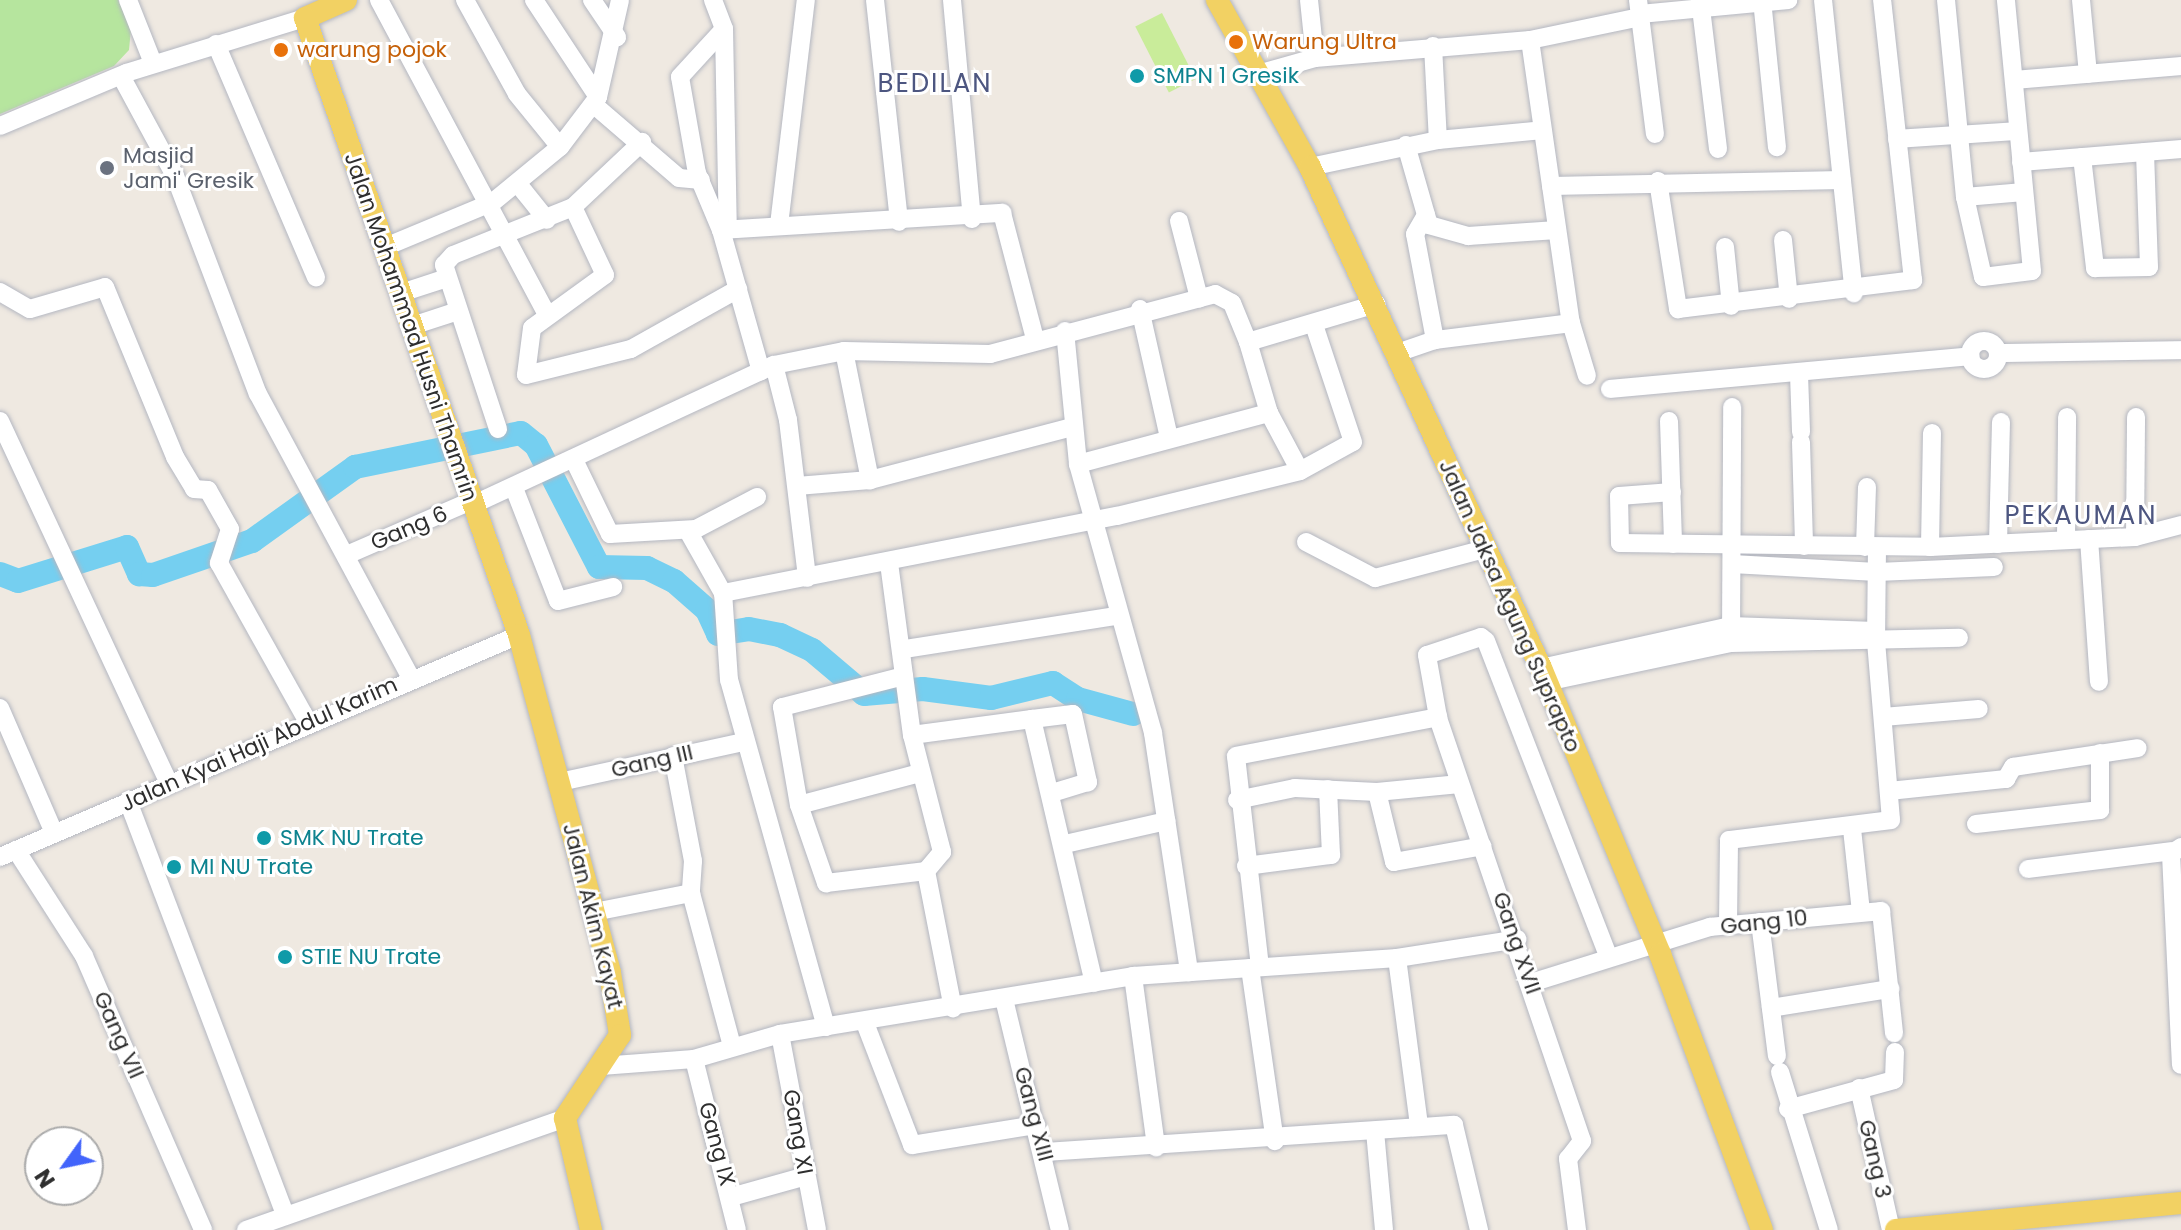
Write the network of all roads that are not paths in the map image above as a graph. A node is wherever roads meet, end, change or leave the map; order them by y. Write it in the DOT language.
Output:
graph roads {
  1 [pos="128,0"];
  2 [pos="346,0"];
  3 [pos="379,0"];
  4 [pos="465,0"];
  5 [pos="534,0"];
  6 [pos="592,0"];
  7 [pos="620,0"];
  8 [pos="713,0"];
  9 [pos="806,0"];
  10 [pos="875,0"];
  11 [pos="952,0"];
  12 [pos="1217,0"];
  13 [pos="1309,0"];
  14 [pos="1788,0"];
  15 [pos="1823,0"];
  16 [pos="1882,0"];
  17 [pos="1946,0"];
  18 [pos="2006,0"];
  19 [pos="2081,0"];
  20 [pos="1762,1"];
  21 [pos="1700,4"];
  22 [pos="1639,10"];
  23 [pos="305,18"];
  24 [pos="724,29"];
  25 [pos="617,37"];
  26 [pos="1530,40"];
  27 [pos="216,44"];
  28 [pos="1433,46"];
  29 [pos="1315,58"];
  30 [pos="153,63"];
  31 [pos="2181,66"];
  32 [pos="1258,74"];
  33 [pos="2088,74"];
  34 [pos="121,76"];
  35 [pos="2014,80"];
  36 [pos="596,100"];
  37 [pos="0,126"];
  38 [pos="1543,130"];
  39 [pos="2018,131"];
  40 [pos="1956,133"];
  41 [pos="1655,134"];
  42 [pos="1897,139"];
  43 [pos="1438,140"];
  44 [pos="642,142"];
  45 [pos="1406,145"];
  46 [pos="560,147"];
  47 [pos="1777,147"];
  48 [pos="1718,149"];
  49 [pos="2181,149"];
  50 [pos="2145,152"];
  51 [pos="2082,157"];
  52 [pos="2021,162"];
  53 [pos="1310,167"];
  54 [pos="701,180"];
  55 [pos="1842,180"];
  56 [pos="1658,181"];
  57 [pos="518,184"];
  58 [pos="1551,186"];
  59 [pos="2024,192"];
  60 [pos="1965,197"];
  61 [pos="493,202"];
  62 [pos="573,207"];
  63 [pos="1426,215"];
  64 [pos="972,219"];
  65 [pos="547,220"];
  66 [pos="1179,221"];
  67 [pos="899,222"];
  68 [pos="445,225"];
  69 [pos="779,225"];
  70 [pos="725,229"];
  71 [pos="1557,230"];
  72 [pos="510,235"];
  73 [pos="1783,240"];
  74 [pos="385,247"];
  75 [pos="1725,247"];
  76 [pos="453,255"];
  77 [pos="316,277"];
  78 [pos="447,278"];
  79 [pos="738,289"];
  80 [pos="0,291"];
  81 [pos="401,293"];
  82 [pos="1854,293"];
  83 [pos="1199,298"];
  84 [pos="1789,299"];
  85 [pos="1376,304"];
  86 [pos="1731,306"];
  87 [pos="1140,309"];
  88 [pos="458,311"];
  89 [pos="547,314"];
  90 [pos="1571,323"];
  91 [pos="1314,325"];
  92 [pos="412,326"];
  93 [pos="1065,331"];
  94 [pos="1035,339"];
  95 [pos="1435,340"];
  96 [pos="1248,342"];
  97 [pos="2181,350"];
  98 [pos="844,351"];
  99 [pos="1397,353"];
  100 [pos="768,368"];
  101 [pos="1799,374"];
  102 [pos="1587,376"];
  103 [pos="1610,389"];
  104 [pos="1732,407"];
  105 [pos="1269,413"];
  106 [pos="2067,417"];
  107 [pos="2136,417"];
  108 [pos="0,421"];
  109 [pos="1669,421"];
  110 [pos="2001,422"];
  111 [pos="1072,427"];
  112 [pos="498,429"];
  113 [pos="1932,433"];
  114 [pos="1169,438"];
  115 [pos="575,462"];
  116 [pos="1078,464"];
  117 [pos="1300,471"];
  118 [pos="870,480"];
  119 [pos="797,486"];
  120 [pos="1867,487"];
  121 [pos="514,488"];
  122 [pos="1672,492"];
  123 [pos="757,497"];
  124 [pos="471,503"];
  125 [pos="1092,520"];
  126 [pos="2181,525"];
  127 [pos="688,531"];
  128 [pos="2135,537"];
  129 [pos="2089,539"];
  130 [pos="2066,540"];
  131 [pos="1306,542"];
  132 [pos="1673,544"];
  133 [pos="1998,544"];
  134 [pos="1804,546"];
  135 [pos="1871,547"];
  136 [pos="1930,547"];
  137 [pos="1485,549"];
  138 [pos="1732,554"];
  139 [pos="347,555"];
  140 [pos="889,563"];
  141 [pos="1994,567"];
  142 [pos="1877,572"];
  143 [pos="807,578"];
  144 [pos="613,587"];
  145 [pos="723,593"];
  146 [pos="1115,616"];
  147 [pos="519,635"];
  148 [pos="1731,635"];
  149 [pos="1876,637"];
  150 [pos="1959,638"];
  151 [pos="905,649"];
  152 [pos="1544,675"];
  153 [pos="905,677"];
  154 [pos="411,678"];
  155 [pos="2099,682"];
  156 [pos="0,708"];
  157 [pos="1979,709"];
  158 [pos="1438,717"];
  159 [pos="1883,717"];
  160 [pos="1032,719"];
  161 [pos="308,722"];
  162 [pos="912,735"];
  163 [pos="744,742"];
  164 [pos="2138,748"];
  165 [pos="2100,753"];
  166 [pos="673,756"];
  167 [pos="920,773"];
  168 [pos="560,782"];
  169 [pos="169,783"];
  170 [pos="1460,784"];
  171 [pos="1328,789"];
  172 [pos="1889,791"];
  173 [pos="1377,792"];
  174 [pos="1051,793"];
  175 [pos="1237,800"];
  176 [pos="128,801"];
  177 [pos="799,805"];
  178 [pos="1166,821"];
  179 [pos="1976,824"];
  180 [pos="1852,829"];
  181 [pos="54,833"];
  182 [pos="1065,844"];
  183 [pos="1483,846"];
  184 [pos="2176,849"];
  185 [pos="5,852"];
  186 [pos="1246,866"];
  187 [pos="2028,869"];
  188 [pos="926,871"];
  189 [pos="691,893"];
  190 [pos="594,912"];
  191 [pos="1861,912"];
  192 [pos="1760,922"];
  193 [pos="1728,924"];
  194 [pos="1518,939"];
  195 [pos="1654,939"];
  196 [pos="1608,956"];
  197 [pos="1397,958"];
  198 [pos="1255,968"];
  199 [pos="1189,972"];
  200 [pos="1133,976"];
  201 [pos="1094,983"];
  202 [pos="1531,983"];
  203 [pos="1890,989"];
  204 [pos="1004,999"];
  205 [pos="953,1008"];
  206 [pos="1771,1008"];
  207 [pos="865,1023"];
  208 [pos="826,1027"];
  209 [pos="780,1034"];
  210 [pos="732,1046"];
  211 [pos="694,1059"];
  212 [pos="2181,1065"];
  213 [pos="601,1066"];
  214 [pos="1859,1088"];
  215 [pos="1788,1109"];
  216 [pos="565,1118"];
  217 [pos="1036,1125"];
  218 [pos="1419,1126"];
  219 [pos="1375,1131"];
  220 [pos="1275,1141"];
  221 [pos="1156,1147"];
  222 [pos="1045,1152"];
  223 [pos="806,1176"];
  224 [pos="731,1197"];
  225 [pos="2181,1203"];
  226 [pos="285,1215"];
  227 [pos="203,1230"];
  228 [pos="246,1230"];
  229 [pos="591,1230"];
  230 [pos="737,1230"];
  231 [pos="817,1230"];
  232 [pos="1060,1230"];
  233 [pos="1384,1230"];
  234 [pos="1479,1230"];
  235 [pos="1577,1230"];
  236 [pos="1762,1230"];
  237 [pos="1829,1230"];
  238 [pos="1894,1230"];
  1 -- 30 [label="street"];
  2 -- 23 [label="main road"];
  3 -- 61 [label="street"];
  4 -- 46 [label="street"];
  5 -- 36 [label="street"];
  6 -- 25 [label="street"];
  7 -- 25 [label="street"];
  8 -- 24 [label="street"];
  9 -- 69 [label="street"];
  10 -- 67 [label="street"];
  11 -- 64 [label="street"];
  12 -- 32 [label="main road, Jalan Jaksa Agung Suprapto"];
  13 -- 29 [label="street"];
  14 -- 20 [label="street"];
  15 -- 55 [label="street"];
  16 -- 42 [label="street"];
  17 -- 40 [label="street"];
  18 -- 35 [label="street"];
  19 -- 33 [label="street"];
  20 -- 21 [label="street"];
  20 -- 47 [label="street"];
  21 -- 22 [label="street"];
  21 -- 48 [label="street"];
  22 -- 26 [label="street"];
  22 -- 41 [label="street"];
  23 -- 27 [label="street"];
  23 -- 74 [label="main road, Jalan Mohammad Husni Thamrin"];
  24 -- 54 [label="street"];
  24 -- 70 [label="street"];
  25 -- 36 [label="street"];
  26 -- 28 [label="street"];
  26 -- 38 [label="street"];
  27 -- 30 [label="street"];
  27 -- 77 [label="street"];
  28 -- 29 [label="street"];
  28 -- 43 [label="street"];
  29 -- 32 [label="street"];
  30 -- 34 [label="street"];
  31 -- 33 [label="street"];
  32 -- 53 [label="main road, Jalan Jaksa Agung Suprapto"];
  33 -- 35 [label="street"];
  34 -- 37 [label="street"];
  34 -- 139 [label="street"];
  35 -- 39 [label="street"];
  36 -- 44 [label="street"];
  36 -- 46 [label="street"];
  38 -- 43 [label="street"];
  38 -- 58 [label="street"];
  39 -- 40 [label="street"];
  39 -- 52 [label="street"];
  40 -- 42 [label="street"];
  40 -- 60 [label="street"];
  42 -- 82 [label="street"];
  43 -- 45 [label="street"];
  44 -- 54 [label="street"];
  44 -- 62 [label="street"];
  45 -- 53 [label="street"];
  45 -- 63 [label="street"];
  46 -- 57 [label="street"];
  49 -- 50 [label="street"];
  50 -- 51 [label="street"];
  50 -- 51 [label="street"];
  51 -- 52 [label="street"];
  52 -- 59 [label="street"];
  53 -- 85 [label="main road, Jalan Jaksa Agung Suprapto"];
  54 -- 70 [label="street"];
  55 -- 56 [label="street"];
  55 -- 82 [label="street"];
  56 -- 58 [label="street"];
  56 -- 86 [label="street"];
  57 -- 61 [label="street"];
  57 -- 65 [label="street"];
  58 -- 71 [label="street"];
  59 -- 60 [label="street"];
  59 -- 60 [label="street"];
  61 -- 68 [label="street"];
  61 -- 72 [label="street"];
  62 -- 65 [label="street"];
  62 -- 89 [label="street"];
  63 -- 71 [label="street"];
  63 -- 95 [label="street"];
  64 -- 67 [label="street"];
  64 -- 94 [label="street"];
  65 -- 72 [label="street"];
  66 -- 83 [label="street"];
  67 -- 69 [label="street"];
  68 -- 74 [label="street"];
  68 -- 76 [label="street"];
  69 -- 70 [label="street"];
  70 -- 79 [label="street"];
  71 -- 90 [label="street"];
  72 -- 76 [label="street"];
  72 -- 89 [label="street"];
  73 -- 84 [label="street"];
  74 -- 81 [label="main road, Jalan Mohammad Husni Thamrin"];
  75 -- 86 [label="street"];
  76 -- 78 [label="street"];
  78 -- 81 [label="street"];
  78 -- 88 [label="street"];
  79 -- 89 [label="street"];
  79 -- 100 [label="street"];
  80 -- 161 [label="street"];
  81 -- 92 [label="main road, Jalan Mohammad Husni Thamrin"];
  82 -- 84 [label="street"];
  83 -- 87 [label="street, Gang 6"];
  83 -- 96 [label="street"];
  84 -- 86 [label="street"];
  85 -- 91 [label="street"];
  85 -- 99 [label="main road, Jalan Jaksa Agung Suprapto"];
  87 -- 93 [label="street, Gang 6"];
  87 -- 114 [label="street"];
  88 -- 92 [label="street"];
  88 -- 112 [label="street"];
  90 -- 95 [label="street"];
  90 -- 102 [label="street"];
  91 -- 96 [label="street"];
  91 -- 117 [label="street"];
  92 -- 124 [label="main road, Jalan Mohammad Husni Thamrin"];
  93 -- 94 [label="street, Gang 6"];
  93 -- 111 [label="street"];
  94 -- 98 [label="street, Gang 6"];
  95 -- 99 [label="street"];
  96 -- 105 [label="street"];
  97 -- 101 [label="street"];
  98 -- 100 [label="street, Gang 6"];
  98 -- 118 [label="street"];
  99 -- 137 [label="main road, Jalan Jaksa Agung Suprapto"];
  100 -- 115 [label="street, Gang 6"];
  100 -- 119 [label="street"];
  101 -- 103 [label="street"];
  101 -- 134 [label="street"];
  104 -- 138 [label="street"];
  105 -- 114 [label="street"];
  105 -- 117 [label="street"];
  106 -- 130 [label="street"];
  107 -- 128 [label="street"];
  108 -- 169 [label="street"];
  109 -- 122 [label="street"];
  110 -- 133 [label="street"];
  111 -- 116 [label="street"];
  111 -- 118 [label="street"];
  113 -- 136 [label="street"];
  114 -- 116 [label="street"];
  115 -- 121 [label="street, Gang 6"];
  115 -- 127 [label="street"];
  116 -- 125 [label="street"];
  117 -- 125 [label="street"];
  118 -- 119 [label="street"];
  119 -- 143 [label="street"];
  120 -- 135 [label="street"];
  121 -- 124 [label="street, Gang 6"];
  121 -- 144 [label="street"];
  122 -- 132 [label="street"];
  122 -- 132 [label="street"];
  123 -- 127 [label="street"];
  124 -- 139 [label="street, Gang 6"];
  124 -- 147 [label="main road, Jalan Mohammad Husni Thamrin"];
  125 -- 140 [label="street"];
  125 -- 146 [label="street"];
  126 -- 128 [label="street"];
  127 -- 145 [label="street"];
  128 -- 129 [label="street"];
  129 -- 130 [label="street"];
  129 -- 155 [label="street"];
  130 -- 133 [label="street"];
  131 -- 137 [label="street"];
  132 -- 138 [label="street"];
  133 -- 136 [label="street"];
  134 -- 135 [label="street"];
  134 -- 138 [label="street"];
  135 -- 136 [label="street"];
  135 -- 142 [label="street"];
  137 -- 152 [label="main road, Jalan Jaksa Agung Suprapto"];
  138 -- 142 [label="street"];
  138 -- 148 [label="street"];
  139 -- 154 [label="street"];
  140 -- 143 [label="street"];
  140 -- 151 [label="street"];
  141 -- 142 [label="street"];
  142 -- 149 [label="street"];
  143 -- 145 [label="street"];
  145 -- 163 [label="street"];
  146 -- 151 [label="street"];
  146 -- 178 [label="street"];
  147 -- 154 [label="street, Jalan Kyai Haji Abdul Karim"];
  147 -- 168 [label="main road, Jalan Akim Kayat"];
  148 -- 149 [label="street"];
  148 -- 152 [label="street"];
  149 -- 150 [label="street"];
  149 -- 159 [label="street"];
  151 -- 153 [label="street"];
  152 -- 195 [label="main road, Jalan Jaksa Agung Suprapto"];
  153 -- 162 [label="street"];
  153 -- 177 [label="street"];
  154 -- 161 [label="street, Jalan Kyai Haji Abdul Karim"];
  156 -- 181 [label="street"];
  157 -- 159 [label="street"];
  158 -- 170 [label="street, Gang XVII"];
  158 -- 175 [label="street"];
  158 -- 196 [label="street, Gang XVII"];
  159 -- 172 [label="street"];
  160 -- 162 [label="street"];
  160 -- 174 [label="street"];
  160 -- 174 [label="street"];
  161 -- 169 [label="street, Jalan Kyai Haji Abdul Karim"];
  162 -- 167 [label="street"];
  163 -- 166 [label="street, Gang III"];
  163 -- 208 [label="street"];
  164 -- 165 [label="street"];
  165 -- 172 [label="street"];
  165 -- 179 [label="street"];
  166 -- 168 [label="street, Gang III"];
  166 -- 189 [label="street"];
  167 -- 177 [label="street"];
  167 -- 188 [label="street"];
  168 -- 190 [label="main road, Jalan Akim Kayat"];
  169 -- 176 [label="street, Jalan Kyai Haji Abdul Karim"];
  170 -- 173 [label="street"];
  170 -- 183 [label="street, Gang XVII"];
  171 -- 173 [label="street"];
  171 -- 175 [label="street"];
  171 -- 186 [label="street"];
  172 -- 180 [label="street"];
  173 -- 183 [label="street"];
  174 -- 182 [label="street"];
  175 -- 186 [label="street"];
  176 -- 181 [label="street, Jalan Kyai Haji Abdul Karim"];
  176 -- 226 [label="street"];
  177 -- 188 [label="street"];
  178 -- 182 [label="street"];
  178 -- 199 [label="street"];
  180 -- 191 [label="street"];
  180 -- 193 [label="street"];
  181 -- 185 [label="street, Jalan Kyai Haji Abdul Karim"];
  182 -- 201 [label="street"];
  183 -- 194 [label="street, Gang XVII"];
  184 -- 187 [label="street"];
  184 -- 212 [label="street"];
  185 -- 227 [label="street, Gang VII"];
  186 -- 198 [label="street"];
  188 -- 205 [label="street"];
  189 -- 190 [label="street"];
  189 -- 210 [label="street"];
  190 -- 213 [label="main road, Jalan Akim Kayat"];
  191 -- 192 [label="street, Gang 10"];
  191 -- 203 [label="street"];
  192 -- 193 [label="street, Gang 10"];
  192 -- 206 [label="street"];
  193 -- 195 [label="street, Gang 10"];
  194 -- 197 [label="street"];
  194 -- 202 [label="street, Gang XVII"];
  195 -- 196 [label="street, Gang 10"];
  195 -- 236 [label="main road, Jalan Jaksa Agung Suprapto"];
  196 -- 202 [label="street, Gang 10"];
  197 -- 198 [label="street"];
  197 -- 218 [label="street"];
  198 -- 199 [label="street"];
  198 -- 220 [label="street"];
  199 -- 200 [label="street"];
  200 -- 201 [label="street"];
  200 -- 221 [label="street"];
  201 -- 204 [label="street"];
  202 -- 235 [label="street, Gang XVII"];
  203 -- 206 [label="street"];
  203 -- 214 [label="street"];
  204 -- 205 [label="street"];
  204 -- 217 [label="street, Gang XIII"];
  205 -- 207 [label="street"];
  206 -- 215 [label="street"];
  207 -- 208 [label="street"];
  207 -- 217 [label="street"];
  208 -- 209 [label="street"];
  209 -- 210 [label="street"];
  209 -- 223 [label="street, Gang XI"];
  210 -- 211 [label="street"];
  211 -- 213 [label="street"];
  211 -- 224 [label="street, Gang IX"];
  213 -- 216 [label="main road, Jalan Akim Kayat"];
  214 -- 215 [label="street"];
  214 -- 238 [label="street, Gang 3"];
  215 -- 237 [label="street"];
  216 -- 226 [label="street"];
  216 -- 229 [label="main road"];
  217 -- 222 [label="street, Gang XIII"];
  218 -- 219 [label="street"];
  218 -- 234 [label="street"];
  219 -- 220 [label="street"];
  219 -- 233 [label="street"];
  220 -- 221 [label="street"];
  221 -- 222 [label="street"];
  222 -- 232 [label="street, Gang XIII"];
  223 -- 224 [label="street"];
  223 -- 231 [label="street, Gang XI"];
  224 -- 230 [label="street, Gang IX"];
  225 -- 238 [label="main road"];
  226 -- 228 [label="street"];
}
